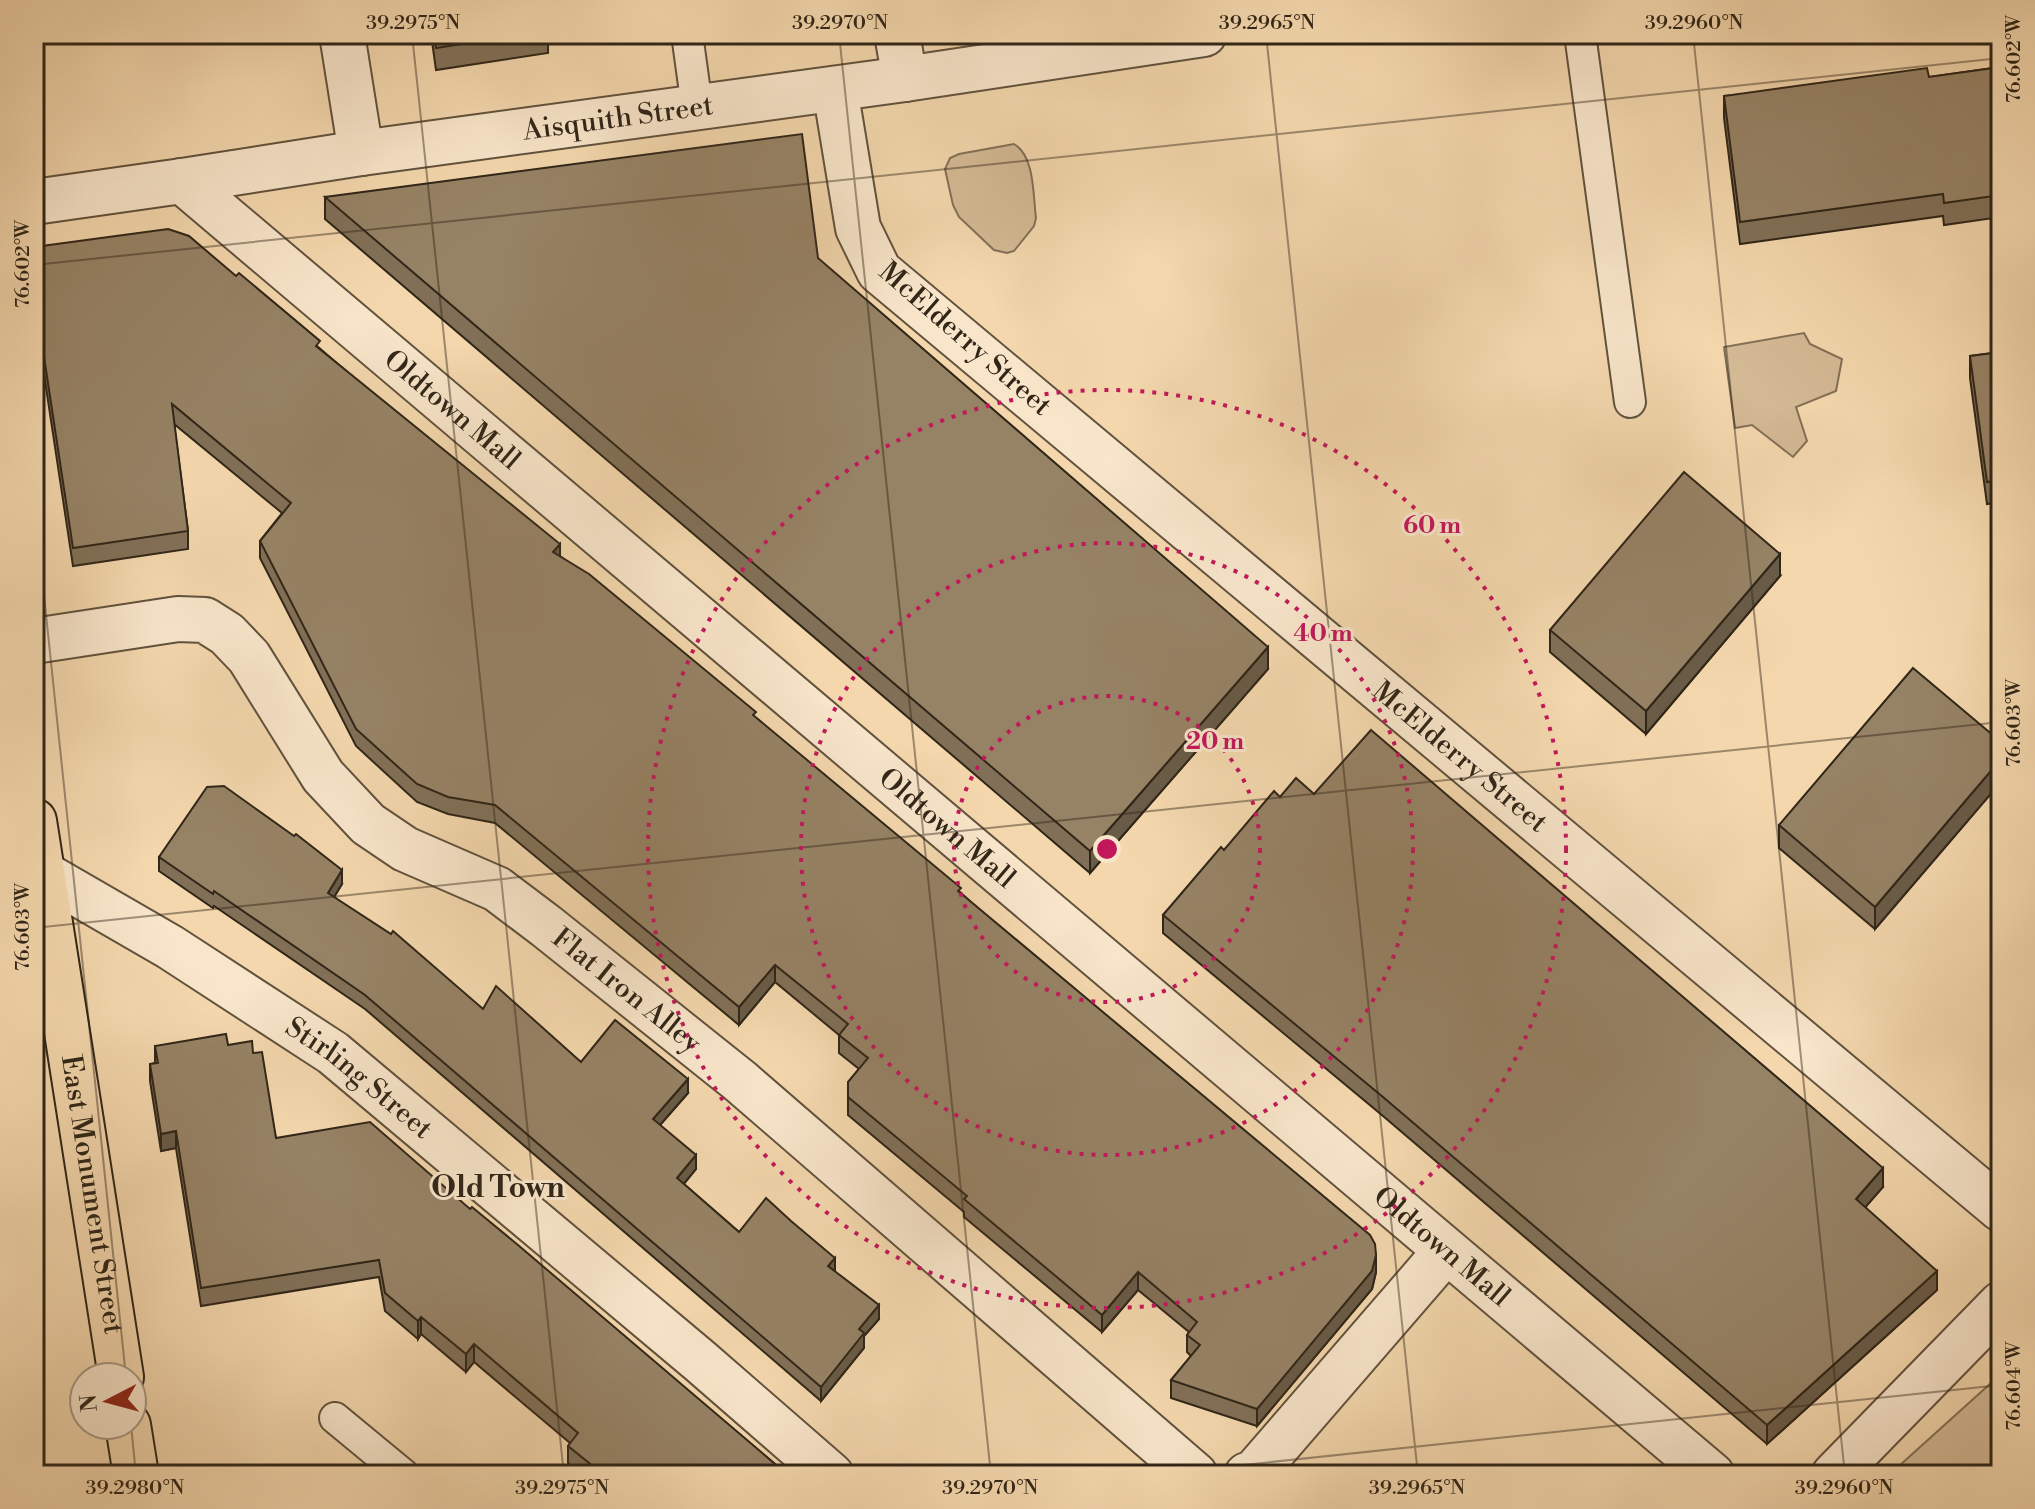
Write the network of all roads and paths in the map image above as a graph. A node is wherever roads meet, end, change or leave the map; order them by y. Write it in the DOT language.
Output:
graph roads {
  1 [pos="342,34"];
  2 [pos="687,34"];
  3 [pos="897,34"];
  4 [pos="1204,34"];
  5 [pos="1580,34"];
  6 [pos="905,79"];
  7 [pos="835,89"];
  8 [pos="697,107"];
  9 [pos="361,153"];
  10 [pos="182,181"];
  11 [pos="34,202"];
  12 [pos="1630,402"];
  13 [pos="34,641"];
  14 [pos="34,821"];
  15 [pos="42,873"];
  16 [pos="2001,1209"];
  17 [pos="1446,1251"];
  18 [pos="2001,1304"];
  19 [pos="118,1361"];
  20 [pos="335,1418"];
  21 [pos="131,1441"];
  22 [pos="136,1475"];
  23 [pos="404,1475"];
  24 [pos="831,1475"];
  25 [pos="1195,1475"];
  26 [pos="1247,1475"];
  27 [pos="1712,1475"];
  28 [pos="1834,1475"];
  1 -- 9 [label="street"];
  2 -- 8 [label="lane"];
  3 -- 6 [label="street"];
  4 -- 6 [label="street, Aisquith Street"];
  5 -- 12 [label="lane"];
  6 -- 7 [label="street, Aisquith Street"];
  7 -- 8 [label="street, Aisquith Street"];
  7 -- 16 [label="street, McElderry Street"];
  8 -- 9 [label="street, Aisquith Street"];
  9 -- 10 [label="street, Aisquith Street"];
  10 -- 11 [label="street, Aisquith Street"];
  10 -- 17 [label="street, Oldtown Mall"];
  13 -- 25 [label="street, Flat Iron Alley"];
  14 -- 15 [label="main road, East Monument Street"];
  15 -- 19 [label="main road, East Monument Street"];
  15 -- 24 [label="street, Stirling Street"];
  17 -- 26 [label="street"];
  17 -- 27 [label="street, Oldtown Mall"];
  18 -- 28 [label="street"];
  20 -- 23 [label="lane"];
  21 -- 22 [label="main road"];
}
